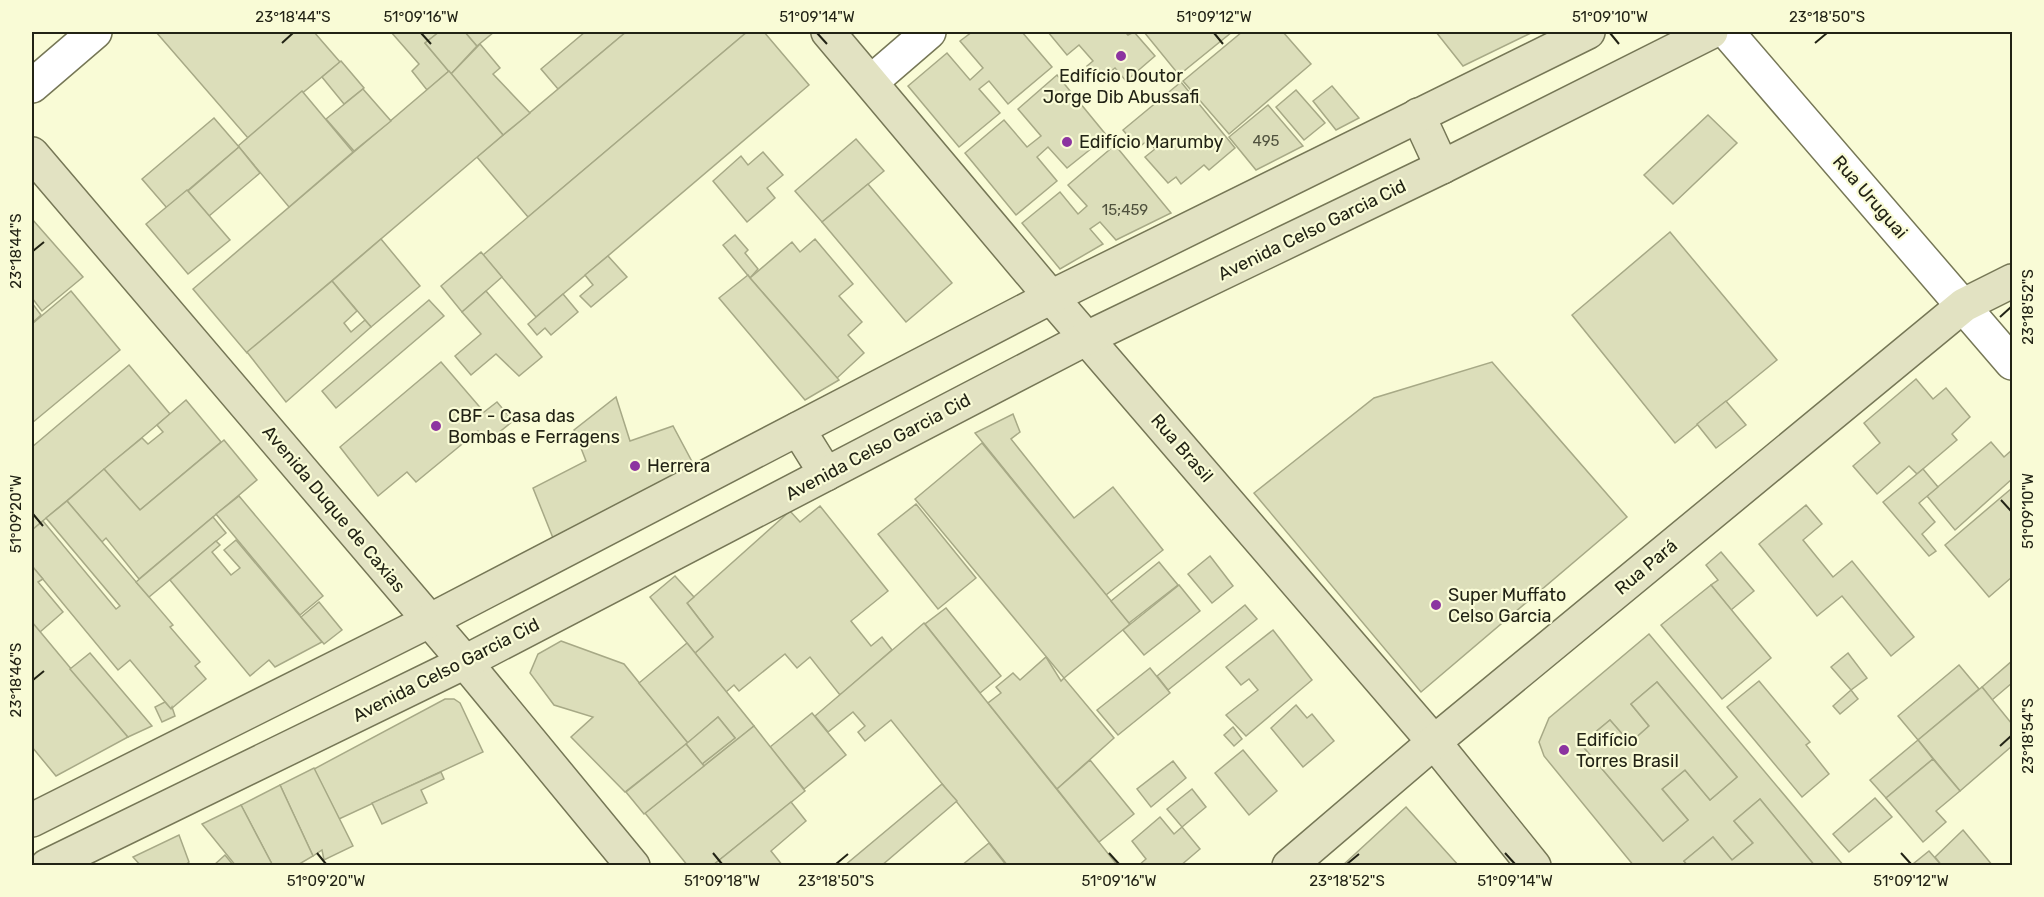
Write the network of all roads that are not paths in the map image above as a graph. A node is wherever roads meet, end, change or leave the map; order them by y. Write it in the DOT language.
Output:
graph roads {
  1 [pos="95,32"];
  2 [pos="828,32"];
  3 [pos="929,32"];
  4 [pos="1588,32"];
  5 [pos="1711,32"];
  6 [pos="1727,32"];
  7 [pos="871,82"];
  8 [pos="32,86"];
  9 [pos="1418,116"];
  10 [pos="32,154"];
  11 [pos="1442,167"];
  12 [pos="2013,280"];
  13 [pos="1051,297"];
  14 [pos="1964,305"];
  15 [pos="1087,338"];
  16 [pos="2013,363"];
  17 [pos="798,429"];
  18 [pos="826,474"];
  19 [pos="617,523"];
  20 [pos="642,570"];
  21 [pos="429,621"];
  22 [pos="465,662"];
  23 [pos="1434,742"];
  24 [pos="32,820"];
  25 [pos="47,866"];
  26 [pos="633,866"];
  27 [pos="1289,866"];
  28 [pos="1534,866"];
  1 -- 8 [label="street"];
  2 -- 7 [label="main road, Rua Brasil"];
  3 -- 7 [label="street"];
  4 -- 9 [label="main road"];
  5 -- 11 [label="main road, Avenida Celso Garcia Cid"];
  6 -- 14 [label="street, Rua Uruguai"];
  7 -- 13 [label="main road, Rua Brasil"];
  9 -- 11 [label="main road"];
  9 -- 13 [label="main road"];
  10 -- 21 [label="main road, Avenida Duque de Caxias"];
  11 -- 15 [label="main road, Avenida Celso Garcia Cid"];
  12 -- 14 [label="main road, Rua Pará"];
  13 -- 15 [label="main road, Rua Brasil"];
  13 -- 17 [label="main road"];
  14 -- 16 [label="street, Rua Uruguai"];
  14 -- 23 [label="main road, Rua Pará"];
  15 -- 18 [label="main road, Avenida Celso Garcia Cid"];
  15 -- 23 [label="main road, Rua Brasil"];
  17 -- 18 [label="main road"];
  17 -- 19 [label="main road"];
  18 -- 20 [label="main road, Avenida Celso Garcia Cid"];
  19 -- 20 [label="main road"];
  19 -- 21 [label="main road"];
  20 -- 22 [label="main road, Avenida Celso Garcia Cid"];
  21 -- 22 [label="main road, Avenida Duque de Caxias"];
  21 -- 24 [label="main road"];
  22 -- 25 [label="main road, Avenida Celso Garcia Cid"];
  22 -- 26 [label="main road, Avenida Duque de Caxias"];
  23 -- 27 [label="main road, Rua Pará"];
  23 -- 28 [label="main road, Rua Brasil"];
}
